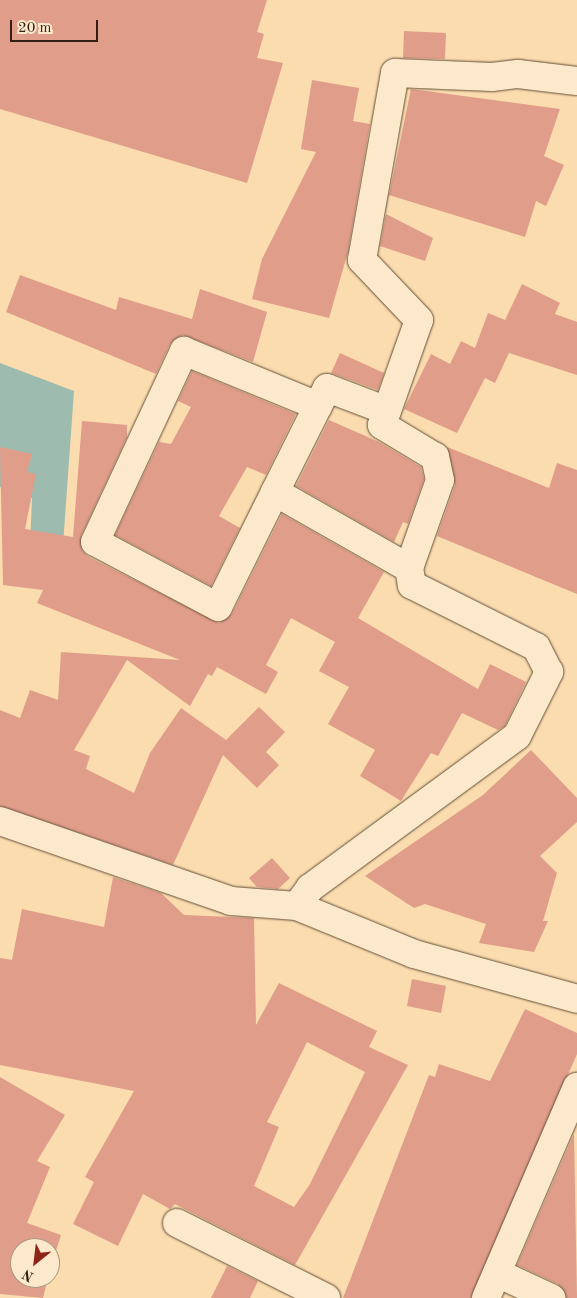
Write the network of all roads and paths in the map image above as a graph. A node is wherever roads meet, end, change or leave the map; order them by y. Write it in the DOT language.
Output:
graph roads {
  1 [pos="577,81"];
  2 [pos="318,406"];
  3 [pos="385,410"];
  4 [pos="275,492"];
  5 [pos="408,568"];
  6 [pos="0,822"];
  7 [pos="297,906"];
  8 [pos="577,999"];
  9 [pos="577,1087"];
  10 [pos="177,1224"];
  11 [pos="492,1286"];
  12 [pos="326,1298"];
  13 [pos="551,1298"];
  1 -- 3 [label="street"];
  2 -- 3 [label="street"];
  2 -- 4 [label="street"];
  2 -- 4 [label="street"];
  3 -- 5 [label="street"];
  4 -- 5 [label="street"];
  5 -- 7 [label="street"];
  6 -- 7 [label="street"];
  7 -- 8 [label="street"];
  9 -- 11 [label="street"];
  10 -- 12 [label="street"];
  11 -- 13 [label="street"];
}
